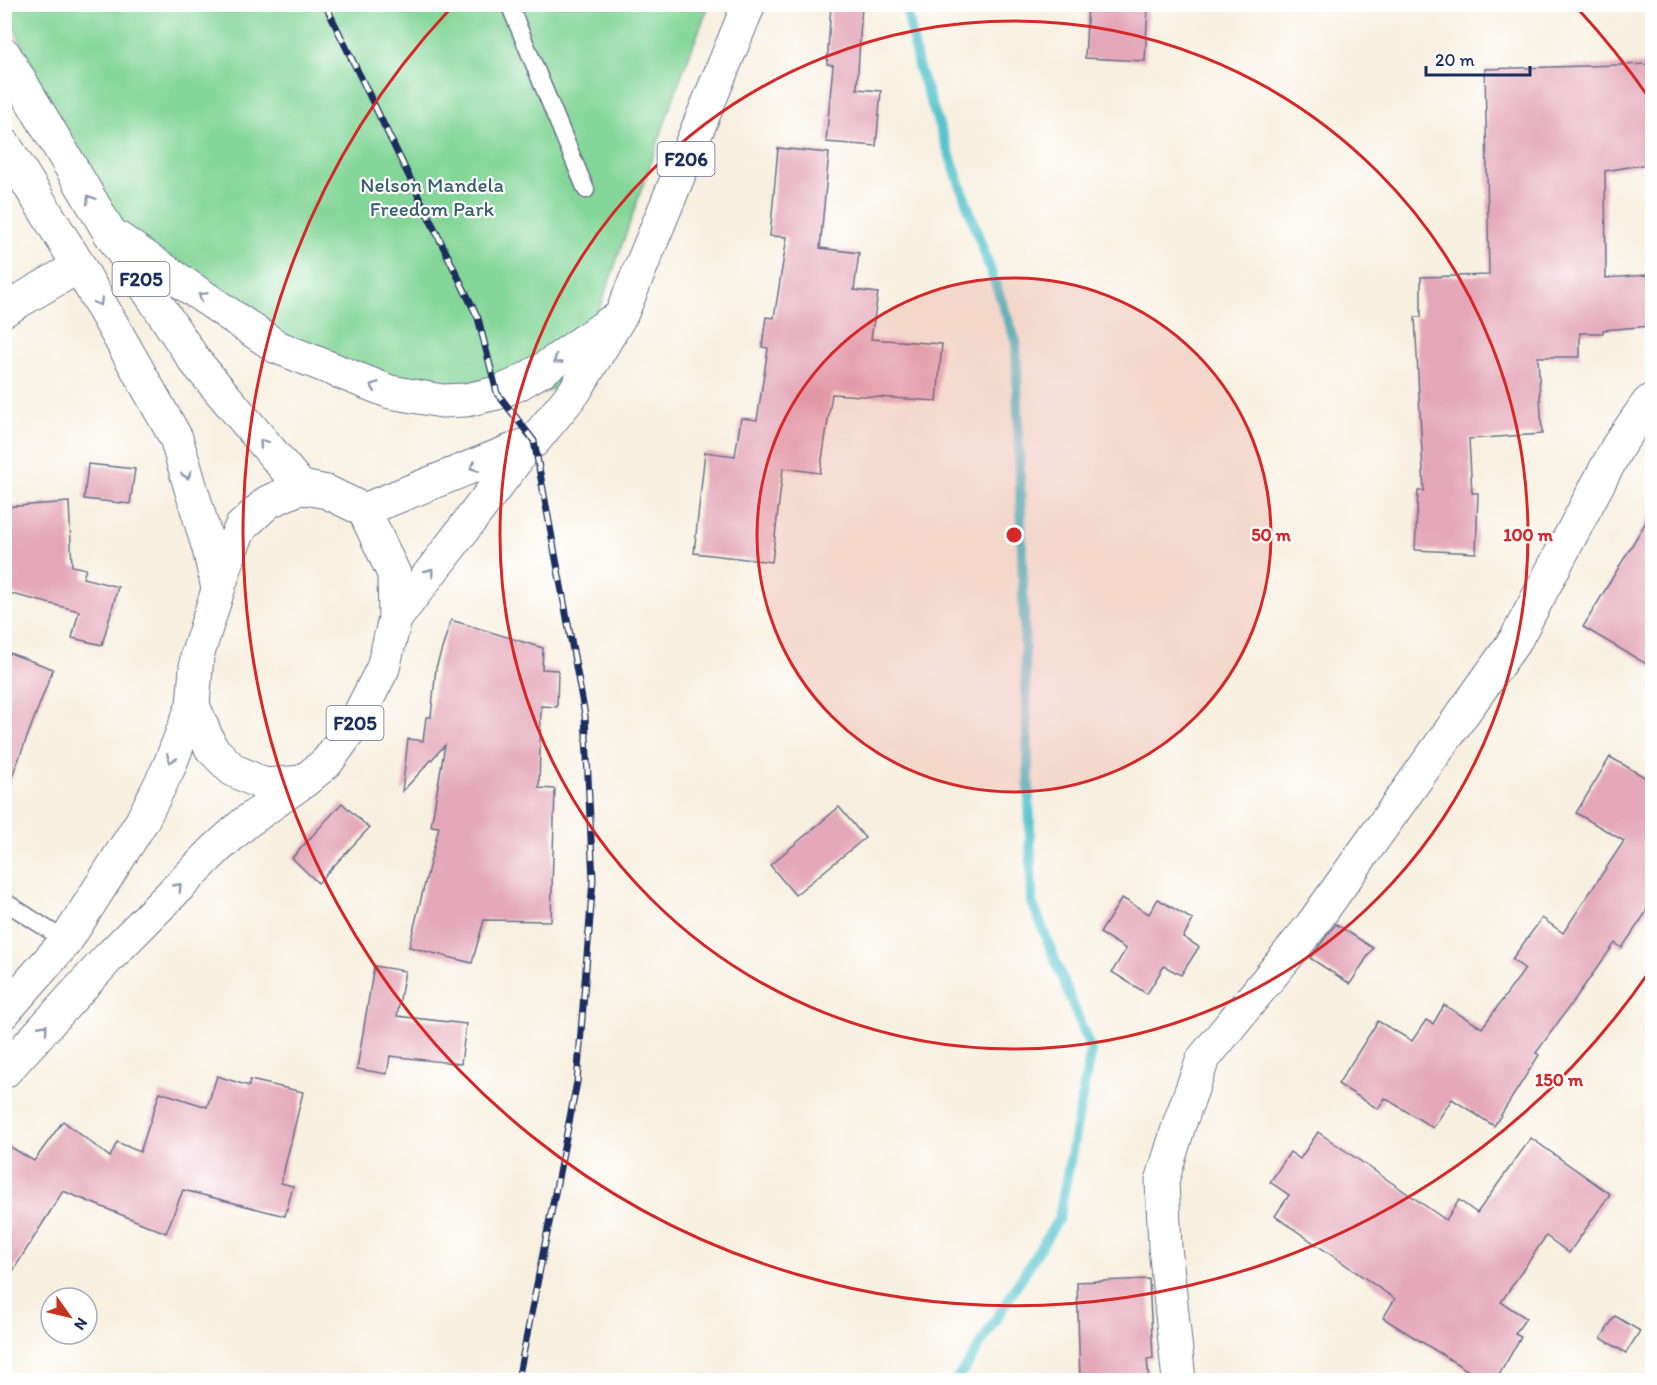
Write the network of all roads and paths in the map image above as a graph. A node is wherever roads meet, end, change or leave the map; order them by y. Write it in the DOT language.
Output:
graph roads {
  1 [pos="509,4"];
  2 [pos="749,4"];
  3 [pos="4,54"];
  4 [pos="4,144"];
  5 [pos="585,190"];
  6 [pos="110,232"];
  7 [pos="79,266"];
  8 [pos="4,310"];
  9 [pos="622,314"];
  10 [pos="1653,400"];
  11 [pos="528,444"];
  12 [pos="301,487"];
  13 [pos="364,510"];
  14 [pos="219,590"];
  15 [pos="395,619"];
  16 [pos="193,705"];
  17 [pos="303,782"];
  18 [pos="4,901"];
  19 [pos="66,941"];
  20 [pos="4,1012"];
  21 [pos="4,1072"];
  22 [pos="1179,1380"];
  1 -- 5 [label="lane"];
  2 -- 9 [label="main road, F206"];
  6 -- 3 [label="main road, F205, one-way"];
  4 -- 7 [label="main road, F205"];
  9 -- 6 [label="main road, one-way"];
  12 -- 6 [label="main road, F205, one-way"];
  7 -- 8 [label="main road"];
  7 -- 14 [label="main road, F205, one-way"];
  9 -- 11 [label="main road, F206"];
  10 -- 22 [label="main road"];
  11 -- 13 [label="main road, F206, one-way"];
  15 -- 11 [label="main road, F206, one-way"];
  12 -- 13 [label="main road"];
  12 -- 14 [label="main road"];
  13 -- 15 [label="main road, F205"];
  14 -- 16 [label="main road"];
  15 -- 17 [label="main road, F205"];
  16 -- 17 [label="main road"];
  16 -- 19 [label="main road, one-way"];
  21 -- 17 [label="main road, F205, one-way"];
  18 -- 19 [label="lane"];
  19 -- 20 [label="main road"];
}
